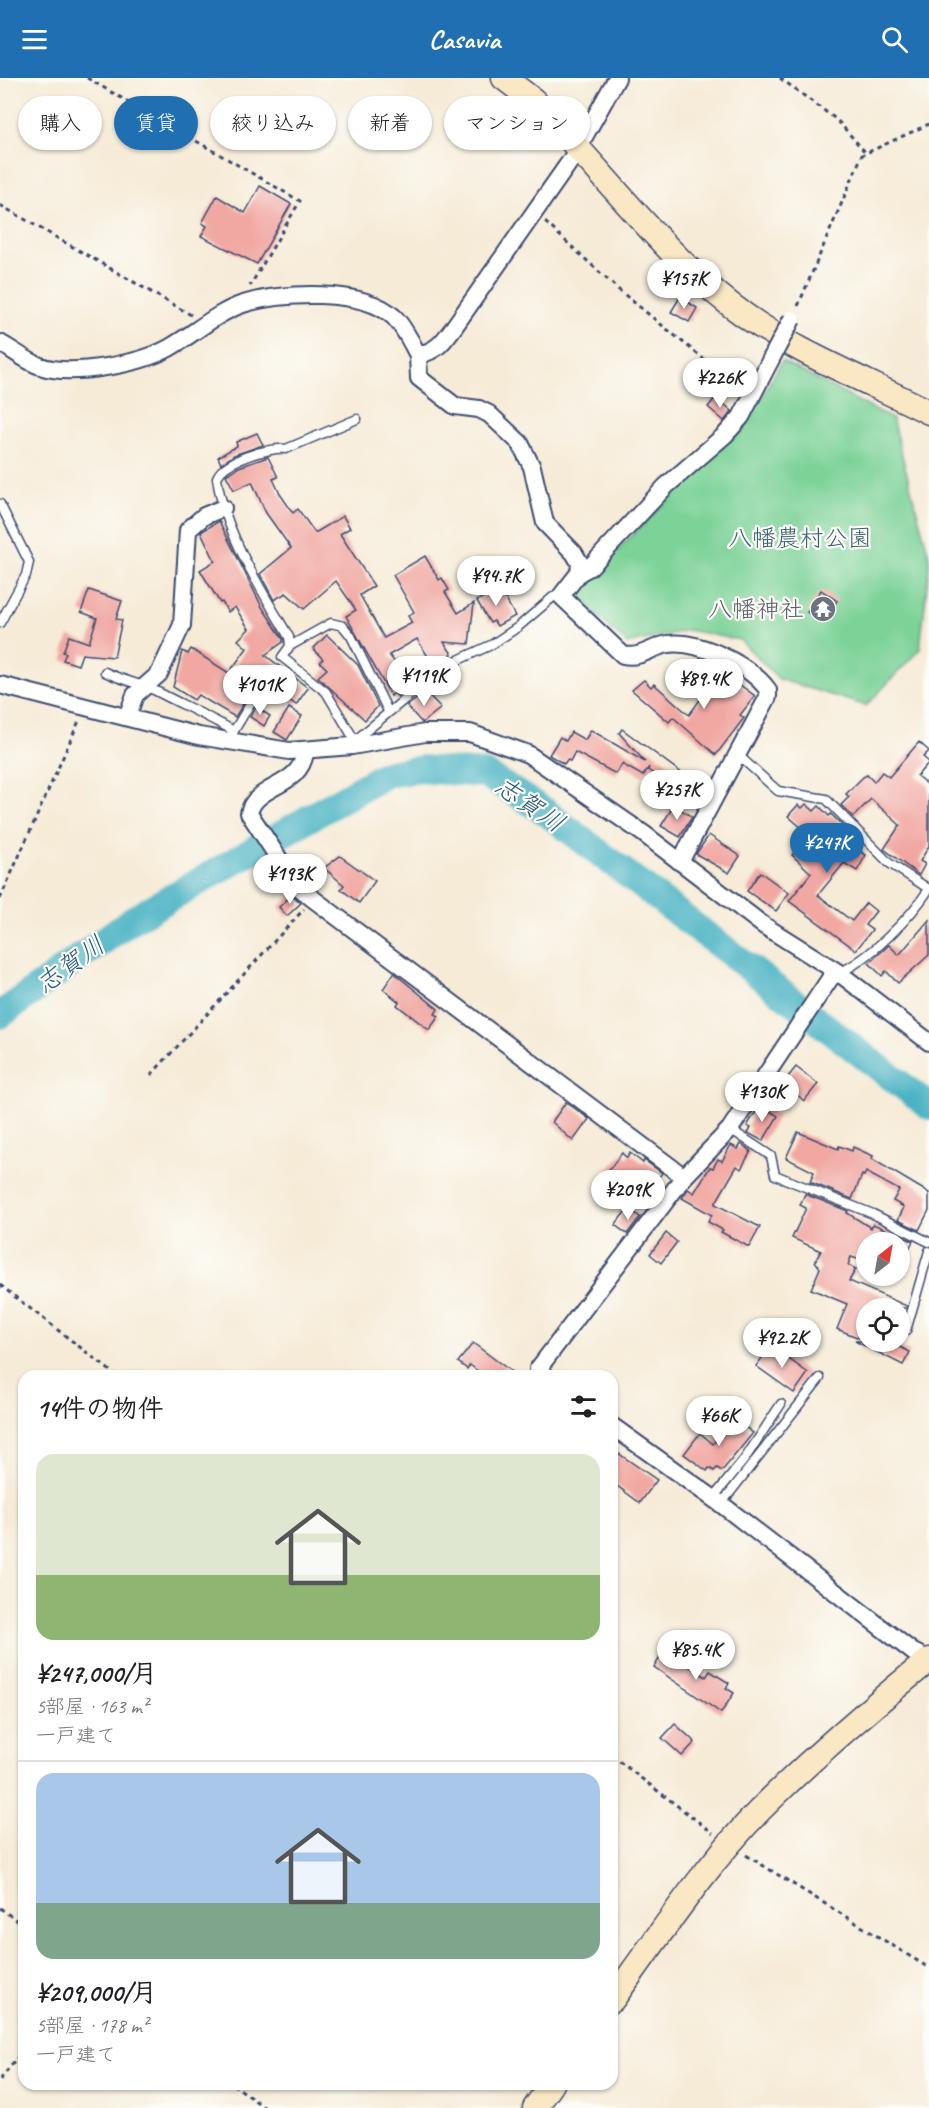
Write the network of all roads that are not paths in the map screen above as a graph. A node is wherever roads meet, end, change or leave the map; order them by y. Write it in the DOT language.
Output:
graph roads {
  1 [pos="504,78"];
  2 [pos="617,78"];
  3 [pos="528,96"];
  4 [pos="590,124"];
  5 [pos="576,150"];
  6 [pos="582,150"];
  7 [pos="792,319"];
  8 [pos="0,343"];
  9 [pos="418,355"];
  10 [pos="929,412"];
  11 [pos="357,419"];
  12 [pos="0,504"];
  13 [pos="223,508"];
  14 [pos="579,573"];
  15 [pos="561,596"];
  16 [pos="0,623"];
  17 [pos="290,646"];
  18 [pos="105,672"];
  19 [pos="0,685"];
  20 [pos="144,686"];
  21 [pos="252,701"];
  22 [pos="388,711"];
  23 [pos="127,717"];
  24 [pos="232,736"];
  25 [pos="353,743"];
  26 [pos="305,752"];
  27 [pos="738,755"];
  28 [pos="680,862"];
  29 [pos="835,975"];
  30 [pos="929,1042"];
  31 [pos="730,1128"];
  32 [pos="684,1177"];
  33 [pos="929,1242"];
  34 [pos="929,1251"];
  35 [pos="910,1317"];
  36 [pos="539,1370"];
  37 [pos="820,1378"];
  38 [pos="781,1404"];
  39 [pos="618,1430"];
  40 [pos="716,1502"];
  41 [pos="929,1660"];
  42 [pos="618,1992"];
  43 [pos="548,2090"];
  44 [pos="535,2108"];
  1 -- 3 [label="street"];
  2 -- 4 [label="street"];
  5 -- 9 [label="street"];
  6 -- 10 [label="street"];
  7 -- 14 [label="street, bridge"];
  8 -- 9 [label="street"];
  9 -- 14 [label="street"];
  11 -- 13 [label="lane"];
  12 -- 16 [label="lane"];
  13 -- 17 [label="lane"];
  13 -- 20 [label="street"];
  14 -- 15 [label="street"];
  15 -- 22 [label="lane"];
  15 -- 27 [label="street"];
  17 -- 22 [label="lane"];
  17 -- 25 [label="lane"];
  18 -- 20 [label="lane"];
  19 -- 23 [label="street"];
  20 -- 23 [label="street"];
  20 -- 24 [label="lane"];
  21 -- 24 [label="lane"];
  22 -- 25 [label="lane"];
  23 -- 24 [label="street"];
  24 -- 26 [label="street"];
  25 -- 26 [label="street"];
  25 -- 28 [label="street"];
  26 -- 32 [label="street"];
  27 -- 28 [label="street"];
  27 -- 29 [label="lane"];
  28 -- 29 [label="street"];
  29 -- 30 [label="street"];
  29 -- 31 [label="street"];
  31 -- 32 [label="street"];
  31 -- 33 [label="lane"];
  32 -- 36 [label="street"];
  34 -- 35 [label="lane"];
  37 -- 40 [label="lane"];
  38 -- 40 [label="lane"];
  39 -- 40 [label="street"];
  40 -- 41 [label="street"];
  41 -- 42 [label="street"];
  43 -- 44 [label="street"];
}
